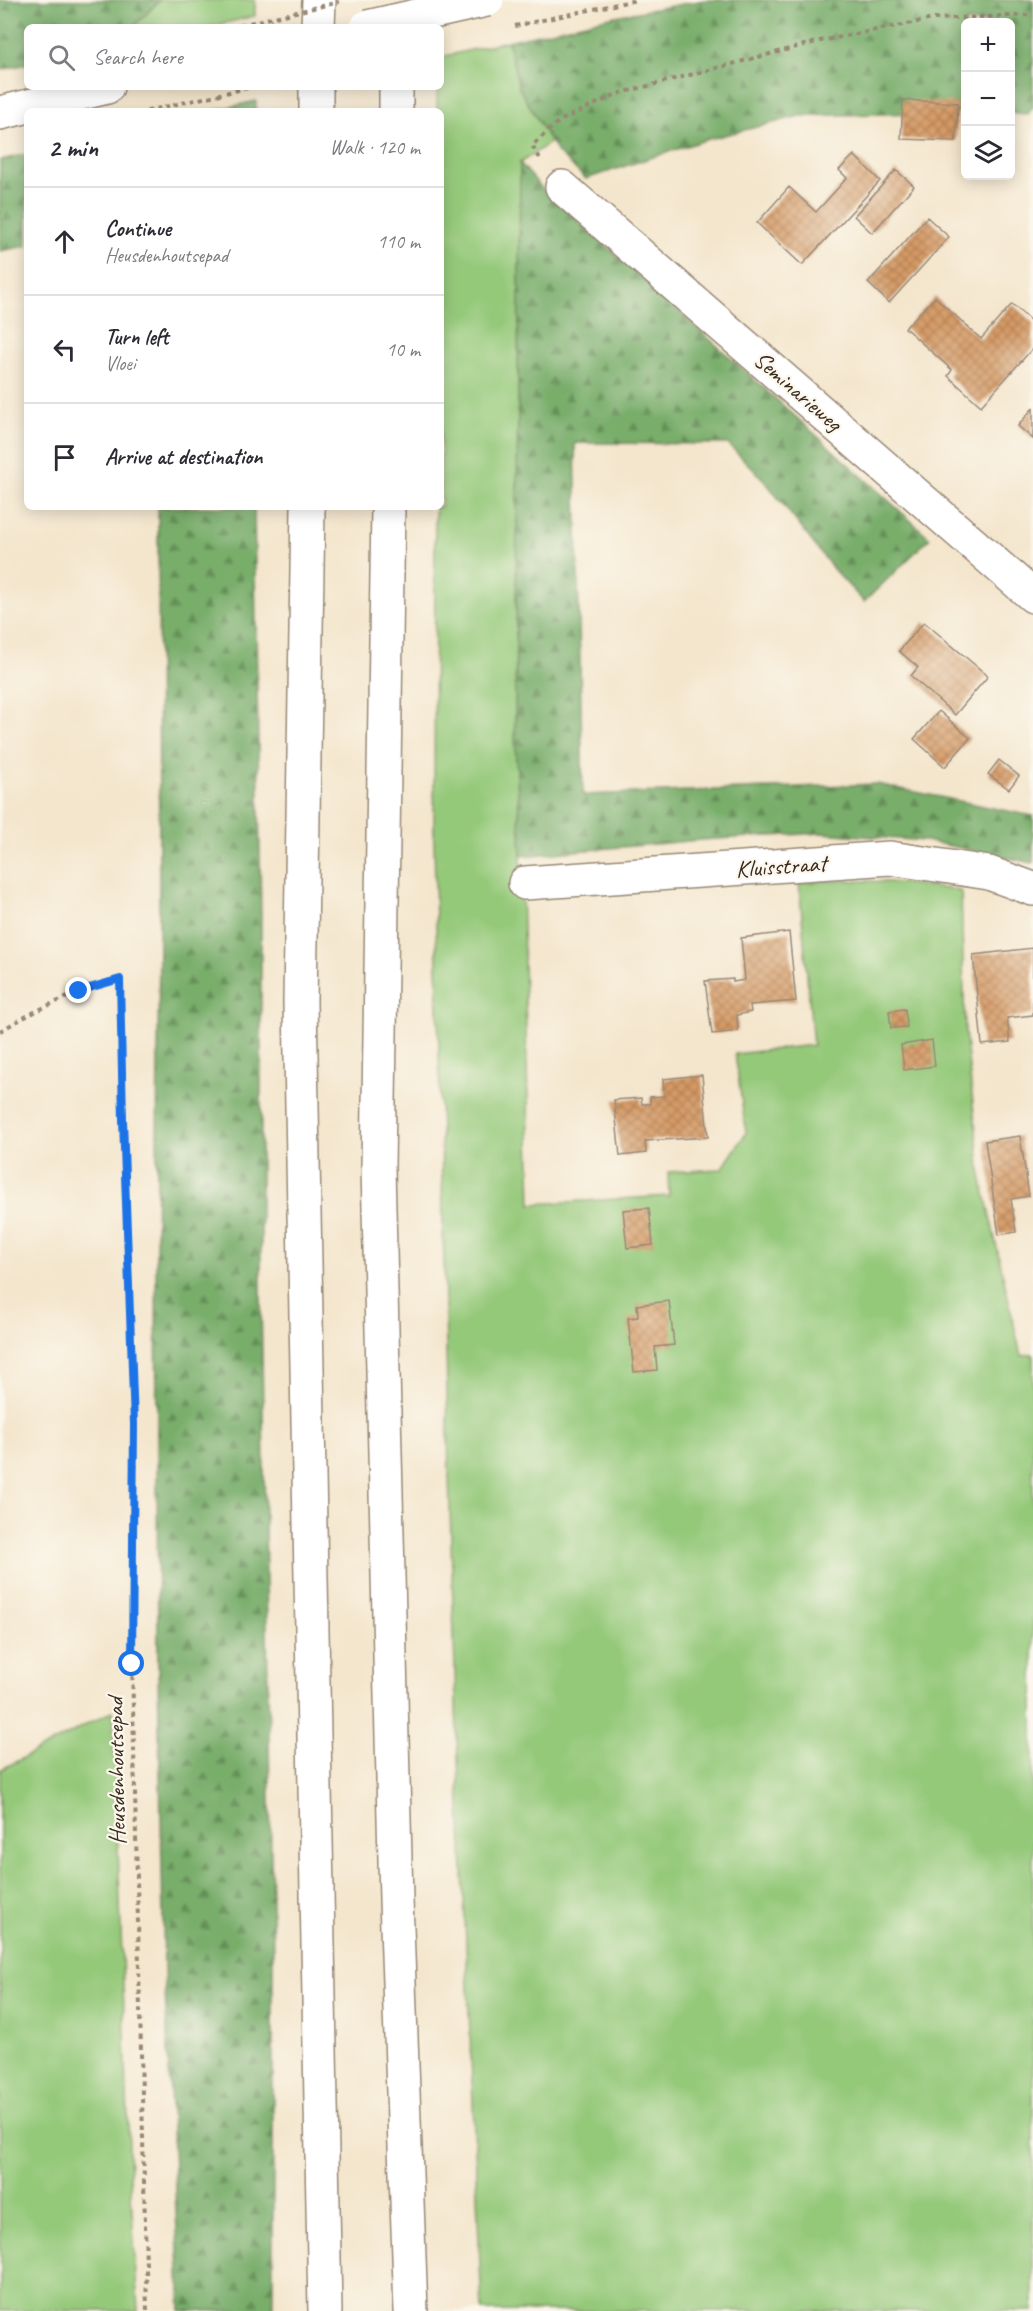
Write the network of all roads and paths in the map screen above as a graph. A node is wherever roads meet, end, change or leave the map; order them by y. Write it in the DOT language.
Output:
graph roads {
  1 [pos="319,0"];
  2 [pos="349,0"];
  3 [pos="399,0"];
  4 [pos="487,0"];
  5 [pos="636,0"];
  6 [pos="560,15"];
  7 [pos="1033,15"];
  8 [pos="245,24"];
  9 [pos="318,24"];
  10 [pos="380,24"];
  11 [pos="399,24"];
  12 [pos="95,90"];
  13 [pos="238,90"];
  14 [pos="316,90"];
  15 [pos="396,90"];
  16 [pos="160,108"];
  17 [pos="315,108"];
  18 [pos="396,108"];
  19 [pos="0,113"];
  20 [pos="562,187"];
  21 [pos="308,510"];
  22 [pos="388,510"];
  23 [pos="1033,596"];
  24 [pos="525,883"];
  25 [pos="1033,889"];
  26 [pos="0,1031"];
  27 [pos="147,2311"];
  28 [pos="325,2311"];
  29 [pos="411,2311"];
  1 -- 9 [label="main road"];
  2 -- 8 [label="path, bridge"];
  3 -- 11 [label="main road"];
  4 -- 10 [label="main road, bridge"];
  5 -- 6 [label="path"];
  7 -- 20 [label="path"];
  12 -- 19 [label="main road"];
  13 -- 16 [label="path"];
  14 -- 17 [label="main road"];
  15 -- 18 [label="main road"];
  20 -- 23 [label="main road, Seminarieweg"];
  21 -- 28 [label="main road"];
  22 -- 29 [label="main road"];
  24 -- 25 [label="main road, Kluisstraat"];
  26 -- 27 [label="path, Heusdenhoutsepad"];
}
